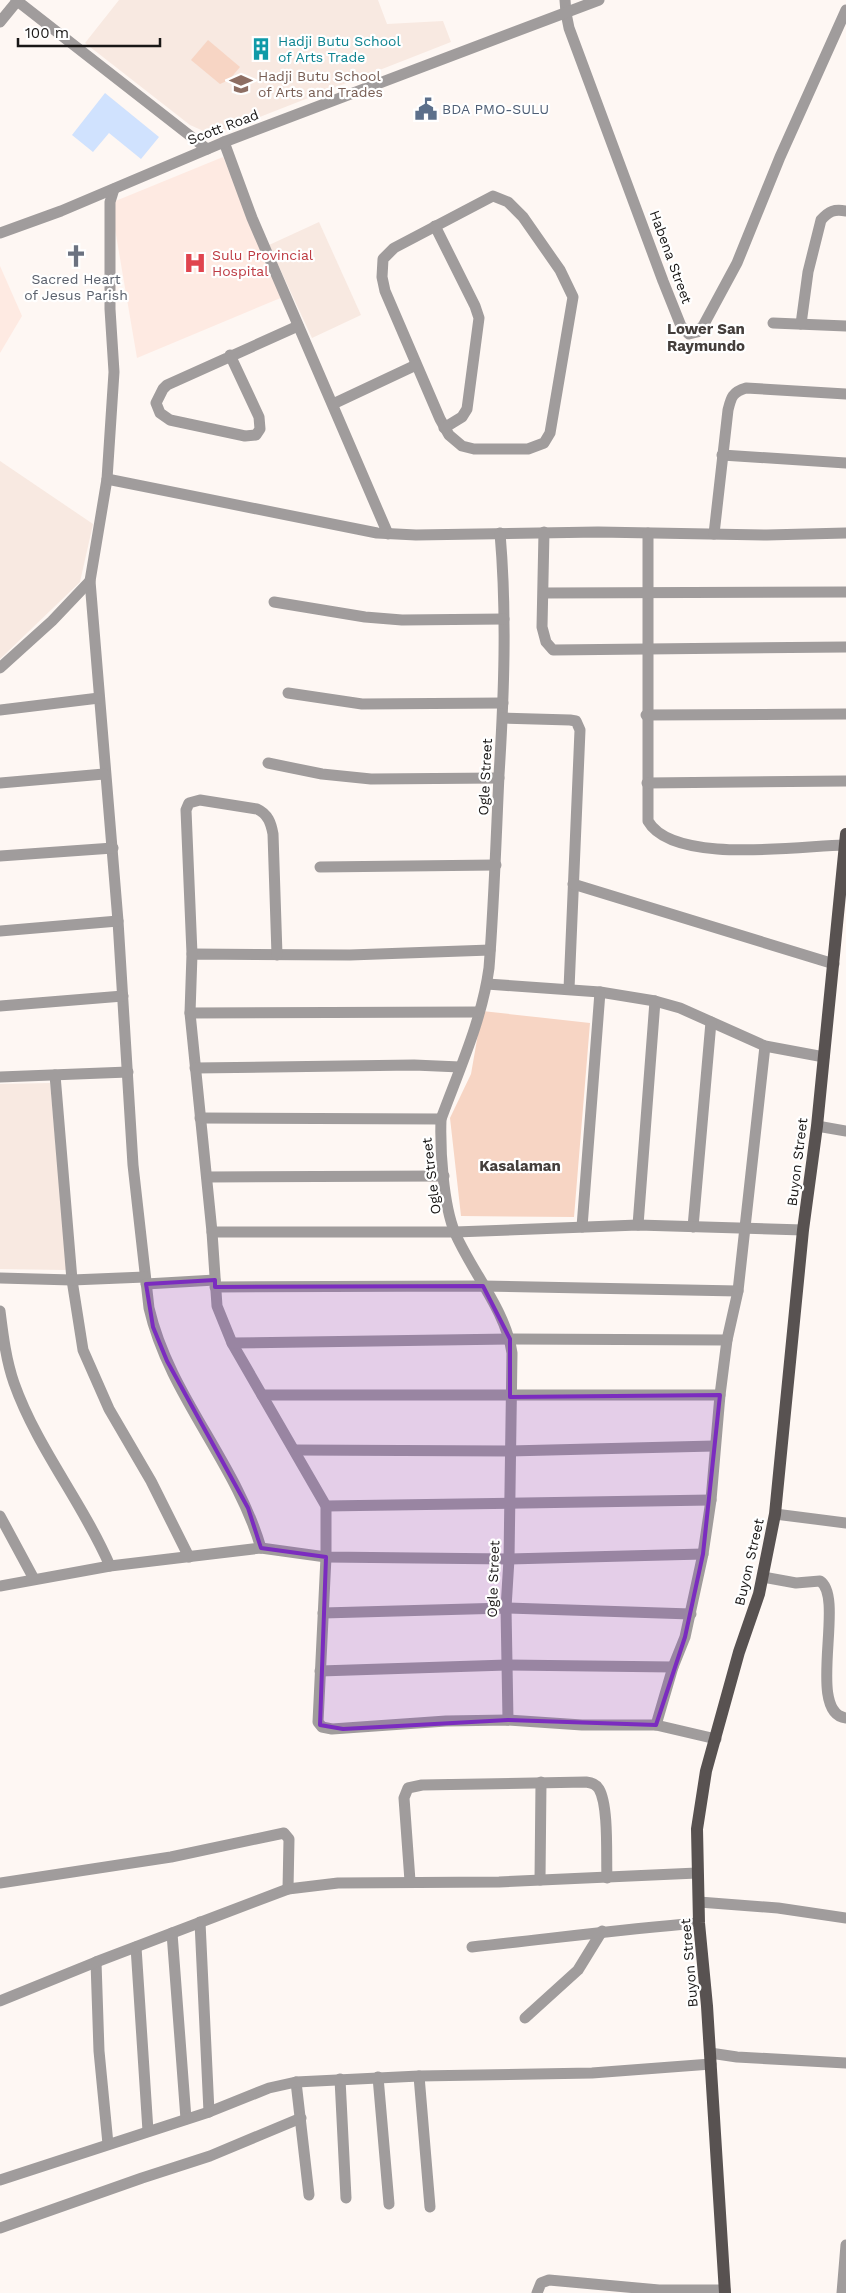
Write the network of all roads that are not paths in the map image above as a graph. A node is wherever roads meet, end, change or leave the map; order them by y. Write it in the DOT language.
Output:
graph roads {
  1 [pos="17,0"];
  2 [pos="565,0"];
  3 [pos="599,0"];
  4 [pos="846,10"];
  5 [pos="566,13"];
  6 [pos="0,22"];
  7 [pos="224,142"];
  8 [pos="207,149"];
  9 [pos="114,188"];
  10 [pos="846,210"];
  11 [pos="435,226"];
  12 [pos="0,233"];
  13 [pos="773,322"];
  14 [pos="801,324"];
  15 [pos="298,326"];
  16 [pos="846,326"];
  17 [pos="230,355"];
  18 [pos="416,364"];
  19 [pos="846,394"];
  20 [pos="333,404"];
  21 [pos="444,428"];
  22 [pos="722,455"];
  23 [pos="846,463"];
  24 [pos="106,479"];
  25 [pos="544,532"];
  26 [pos="648,532"];
  27 [pos="500,533"];
  28 [pos="846,533"];
  29 [pos="388,534"];
  30 [pos="714,534"];
  31 [pos="90,581"];
  32 [pos="846,592"];
  33 [pos="544,593"];
  34 [pos="647,593"];
  35 [pos="274,602"];
  36 [pos="504,618"];
  37 [pos="846,647"];
  38 [pos="646,650"];
  39 [pos="0,668"];
  40 [pos="288,693"];
  41 [pos="99,698"];
  42 [pos="503,703"];
  43 [pos="0,710"];
  44 [pos="846,714"];
  45 [pos="646,715"];
  46 [pos="503,718"];
  47 [pos="268,763"];
  48 [pos="104,774"];
  49 [pos="499,778"];
  50 [pos="846,781"];
  51 [pos="0,783"];
  52 [pos="647,783"];
  53 [pos="845,840"];
  54 [pos="113,848"];
  55 [pos="0,856"];
  56 [pos="496,865"];
  57 [pos="320,867"];
  58 [pos="573,884"];
  59 [pos="118,921"];
  60 [pos="0,931"];
  61 [pos="490,950"];
  62 [pos="192,954"];
  63 [pos="276,955"];
  64 [pos="834,964"];
  65 [pos="486,984"];
  66 [pos="569,989"];
  67 [pos="600,992"];
  68 [pos="123,996"];
  69 [pos="656,1001"];
  70 [pos="0,1006"];
  71 [pos="479,1012"];
  72 [pos="190,1013"];
  73 [pos="712,1022"];
  74 [pos="765,1046"];
  75 [pos="824,1057"];
  76 [pos="460,1067"];
  77 [pos="195,1068"];
  78 [pos="128,1072"];
  79 [pos="55,1075"];
  80 [pos="0,1077"];
  81 [pos="200,1118"];
  82 [pos="441,1119"];
  83 [pos="817,1126"];
  84 [pos="846,1132"];
  85 [pos="444,1176"];
  86 [pos="207,1177"];
  87 [pos="638,1225"];
  88 [pos="582,1227"];
  89 [pos="693,1227"];
  90 [pos="744,1227"];
  91 [pos="803,1230"];
  92 [pos="212,1232"];
  93 [pos="455,1232"];
  94 [pos="0,1278"];
  95 [pos="72,1280"];
  96 [pos="146,1280"];
  97 [pos="215,1283"];
  98 [pos="483,1286"];
  99 [pos="738,1291"];
  100 [pos="0,1311"];
  101 [pos="510,1339"];
  102 [pos="727,1340"];
  103 [pos="232,1343"];
  104 [pos="262,1395"];
  105 [pos="720,1395"];
  106 [pos="510,1397"];
  107 [pos="714,1446"];
  108 [pos="295,1450"];
  109 [pos="509,1451"];
  110 [pos="711,1500"];
  111 [pos="509,1504"];
  112 [pos="326,1506"];
  113 [pos="775,1514"];
  114 [pos="0,1516"];
  115 [pos="846,1523"];
  116 [pos="261,1548"];
  117 [pos="703,1554"];
  118 [pos="189,1557"];
  119 [pos="326,1557"];
  120 [pos="509,1559"];
  121 [pos="110,1566"];
  122 [pos="763,1577"];
  123 [pos="34,1580"];
  124 [pos="0,1586"];
  125 [pos="506,1608"];
  126 [pos="323,1613"];
  127 [pos="691,1614"];
  128 [pos="507,1665"];
  129 [pos="673,1667"];
  130 [pos="320,1671"];
  131 [pos="846,1718"];
  132 [pos="508,1720"];
  133 [pos="656,1725"];
  134 [pos="716,1739"];
  135 [pos="542,1782"];
  136 [pos="697,1873"];
  137 [pos="607,1878"];
  138 [pos="540,1880"];
  139 [pos="410,1881"];
  140 [pos="0,1883"];
  141 [pos="288,1888"];
  142 [pos="699,1902"];
  143 [pos="846,1918"];
  144 [pos="200,1922"];
  145 [pos="699,1923"];
  146 [pos="602,1931"];
  147 [pos="172,1933"];
  148 [pos="136,1947"];
  149 [pos="472,1947"];
  150 [pos="96,1962"];
  151 [pos="0,2001"];
  152 [pos="524,2018"];
  153 [pos="710,2059"];
  154 [pos="846,2063"];
  155 [pos="419,2076"];
  156 [pos="378,2078"];
  157 [pos="340,2079"];
  158 [pos="296,2082"];
  159 [pos="209,2112"];
  160 [pos="301,2118"];
  161 [pos="186,2120"];
  162 [pos="148,2131"];
  163 [pos="108,2144"];
  164 [pos="0,2180"];
  165 [pos="309,2196"];
  166 [pos="346,2198"];
  167 [pos="388,2204"];
  168 [pos="430,2207"];
  169 [pos="0,2228"];
  170 [pos="846,2245"];
  171 [pos="725,2292"];
  172 [pos="536,2293"];
  173 [pos="842,2293"];
  1 -- 6 [label="street"];
  1 -- 8 [label="street"];
  2 -- 5 [label="street"];
  3 -- 5 [label="street, Scott Road"];
  4 -- 5 [label="street, Habena Street"];
  5 -- 7 [label="street, Scott Road"];
  7 -- 8 [label="street, Scott Road"];
  7 -- 15 [label="street"];
  8 -- 9 [label="street, Scott Road"];
  9 -- 12 [label="street, Scott Road"];
  9 -- 24 [label="street"];
  10 -- 14 [label="street"];
  11 -- 18 [label="street"];
  11 -- 21 [label="street"];
  11 -- 21 [label="street"];
  13 -- 14 [label="street"];
  14 -- 16 [label="street"];
  15 -- 17 [label="street"];
  15 -- 20 [label="street"];
  17 -- 17 [label="street"];
  18 -- 20 [label="street"];
  18 -- 21 [label="street"];
  19 -- 22 [label="street"];
  20 -- 29 [label="street"];
  22 -- 23 [label="street"];
  22 -- 30 [label="street"];
  24 -- 29 [label="street"];
  24 -- 31 [label="street"];
  25 -- 26 [label="street"];
  25 -- 27 [label="street"];
  25 -- 33 [label="street"];
  26 -- 30 [label="street"];
  26 -- 34 [label="street"];
  27 -- 29 [label="street"];
  27 -- 36 [label="street, Ogle Street"];
  28 -- 30 [label="street"];
  31 -- 39 [label="street"];
  31 -- 41 [label="street"];
  32 -- 34 [label="street"];
  33 -- 34 [label="street"];
  33 -- 38 [label="street"];
  34 -- 38 [label="street"];
  35 -- 36 [label="street"];
  36 -- 42 [label="street, Ogle Street"];
  37 -- 38 [label="street"];
  38 -- 45 [label="street"];
  40 -- 42 [label="street"];
  41 -- 43 [label="street"];
  41 -- 48 [label="street"];
  42 -- 46 [label="street, Ogle Street"];
  44 -- 45 [label="street"];
  45 -- 52 [label="street"];
  46 -- 49 [label="street, Ogle Street"];
  46 -- 58 [label="street"];
  47 -- 49 [label="street"];
  48 -- 51 [label="street"];
  48 -- 54 [label="street"];
  49 -- 56 [label="street, Ogle Street"];
  50 -- 52 [label="street"];
  52 -- 53 [label="street"];
  53 -- 64 [label="main road, Buyon Street"];
  54 -- 55 [label="street"];
  54 -- 59 [label="street"];
  56 -- 57 [label="street"];
  56 -- 61 [label="street, Ogle Street"];
  58 -- 64 [label="street"];
  58 -- 66 [label="street"];
  59 -- 60 [label="street"];
  59 -- 68 [label="street"];
  61 -- 63 [label="street"];
  61 -- 65 [label="street, Ogle Street"];
  62 -- 63 [label="street"];
  62 -- 63 [label="street"];
  62 -- 72 [label="street"];
  64 -- 75 [label="main road, Buyon Street"];
  65 -- 66 [label="street"];
  65 -- 71 [label="street, Ogle Street"];
  66 -- 67 [label="street"];
  67 -- 69 [label="street"];
  67 -- 88 [label="street"];
  68 -- 70 [label="street"];
  68 -- 78 [label="street"];
  69 -- 73 [label="street"];
  69 -- 87 [label="street"];
  71 -- 72 [label="street"];
  71 -- 76 [label="street, Ogle Street"];
  72 -- 77 [label="street"];
  73 -- 74 [label="street"];
  73 -- 89 [label="street"];
  74 -- 75 [label="street"];
  74 -- 90 [label="street"];
  75 -- 83 [label="main road, Buyon Street"];
  76 -- 77 [label="street"];
  76 -- 82 [label="street, Ogle Street"];
  77 -- 81 [label="street"];
  78 -- 79 [label="street"];
  78 -- 96 [label="street"];
  79 -- 80 [label="street"];
  79 -- 95 [label="street"];
  81 -- 82 [label="street"];
  81 -- 86 [label="street"];
  82 -- 85 [label="street, Ogle Street"];
  83 -- 84 [label="street"];
  83 -- 91 [label="main road, Buyon Street"];
  85 -- 86 [label="street"];
  85 -- 93 [label="street, Ogle Street"];
  86 -- 92 [label="street"];
  87 -- 88 [label="street"];
  87 -- 89 [label="street"];
  88 -- 93 [label="street"];
  89 -- 90 [label="street"];
  90 -- 91 [label="street"];
  90 -- 99 [label="street"];
  91 -- 113 [label="main road, Buyon Street"];
  92 -- 93 [label="street"];
  92 -- 97 [label="street"];
  93 -- 98 [label="street, Ogle Street"];
  94 -- 95 [label="street"];
  95 -- 96 [label="street"];
  95 -- 118 [label="street"];
  96 -- 97 [label="street"];
  96 -- 116 [label="street"];
  97 -- 98 [label="street"];
  97 -- 103 [label="street"];
  98 -- 99 [label="street"];
  98 -- 101 [label="street, Ogle Street"];
  99 -- 102 [label="street"];
  100 -- 121 [label="street"];
  101 -- 102 [label="street"];
  101 -- 103 [label="street"];
  101 -- 106 [label="street, Ogle Street"];
  102 -- 105 [label="street"];
  103 -- 104 [label="street"];
  104 -- 106 [label="street"];
  104 -- 108 [label="street"];
  105 -- 106 [label="street"];
  105 -- 107 [label="street"];
  106 -- 109 [label="street, Ogle Street"];
  107 -- 109 [label="street"];
  107 -- 110 [label="street"];
  108 -- 109 [label="street"];
  108 -- 112 [label="street"];
  109 -- 111 [label="street, Ogle Street"];
  110 -- 111 [label="street"];
  110 -- 117 [label="street"];
  111 -- 112 [label="street"];
  111 -- 120 [label="street, Ogle Street"];
  112 -- 119 [label="street"];
  113 -- 115 [label="street"];
  113 -- 122 [label="main road, Buyon Street"];
  114 -- 123 [label="street"];
  116 -- 118 [label="street"];
  116 -- 119 [label="street"];
  117 -- 120 [label="street"];
  117 -- 127 [label="street"];
  118 -- 121 [label="street"];
  119 -- 120 [label="street"];
  119 -- 126 [label="street"];
  120 -- 125 [label="street, Ogle Street"];
  121 -- 123 [label="street"];
  122 -- 131 [label="street"];
  122 -- 134 [label="main road, Buyon Street"];
  123 -- 124 [label="street"];
  125 -- 126 [label="street"];
  125 -- 127 [label="street"];
  125 -- 128 [label="street, Ogle Street"];
  126 -- 130 [label="street"];
  127 -- 129 [label="street"];
  128 -- 129 [label="street"];
  128 -- 130 [label="street"];
  128 -- 132 [label="street, Ogle Street"];
  129 -- 133 [label="street"];
  130 -- 132 [label="street"];
  132 -- 133 [label="street"];
  133 -- 134 [label="street"];
  134 -- 136 [label="main road, Buyon Street"];
  135 -- 137 [label="street"];
  135 -- 138 [label="street"];
  135 -- 139 [label="street"];
  136 -- 137 [label="street"];
  136 -- 142 [label="main road, Buyon Street"];
  137 -- 138 [label="street"];
  138 -- 139 [label="street"];
  139 -- 141 [label="street"];
  140 -- 141 [label="street"];
  141 -- 144 [label="street"];
  142 -- 143 [label="street"];
  142 -- 145 [label="main road, Buyon Street"];
  144 -- 147 [label="street"];
  144 -- 159 [label="street"];
  145 -- 146 [label="street"];
  145 -- 153 [label="main road, Buyon Street"];
  146 -- 149 [label="street"];
  146 -- 152 [label="street"];
  147 -- 148 [label="street"];
  147 -- 161 [label="street"];
  148 -- 150 [label="street"];
  148 -- 162 [label="street"];
  150 -- 151 [label="street"];
  150 -- 163 [label="street"];
  153 -- 154 [label="street"];
  153 -- 155 [label="street"];
  153 -- 171 [label="main road, Buyon Street"];
  155 -- 156 [label="street"];
  155 -- 168 [label="street"];
  156 -- 157 [label="street"];
  156 -- 167 [label="street"];
  157 -- 158 [label="street"];
  157 -- 166 [label="street"];
  158 -- 159 [label="street"];
  158 -- 160 [label="street"];
  159 -- 161 [label="street"];
  160 -- 165 [label="street"];
  160 -- 169 [label="street"];
  161 -- 162 [label="street"];
  162 -- 163 [label="street"];
  163 -- 164 [label="street"];
  170 -- 173 [label="street"];
  171 -- 172 [label="street"];
}
